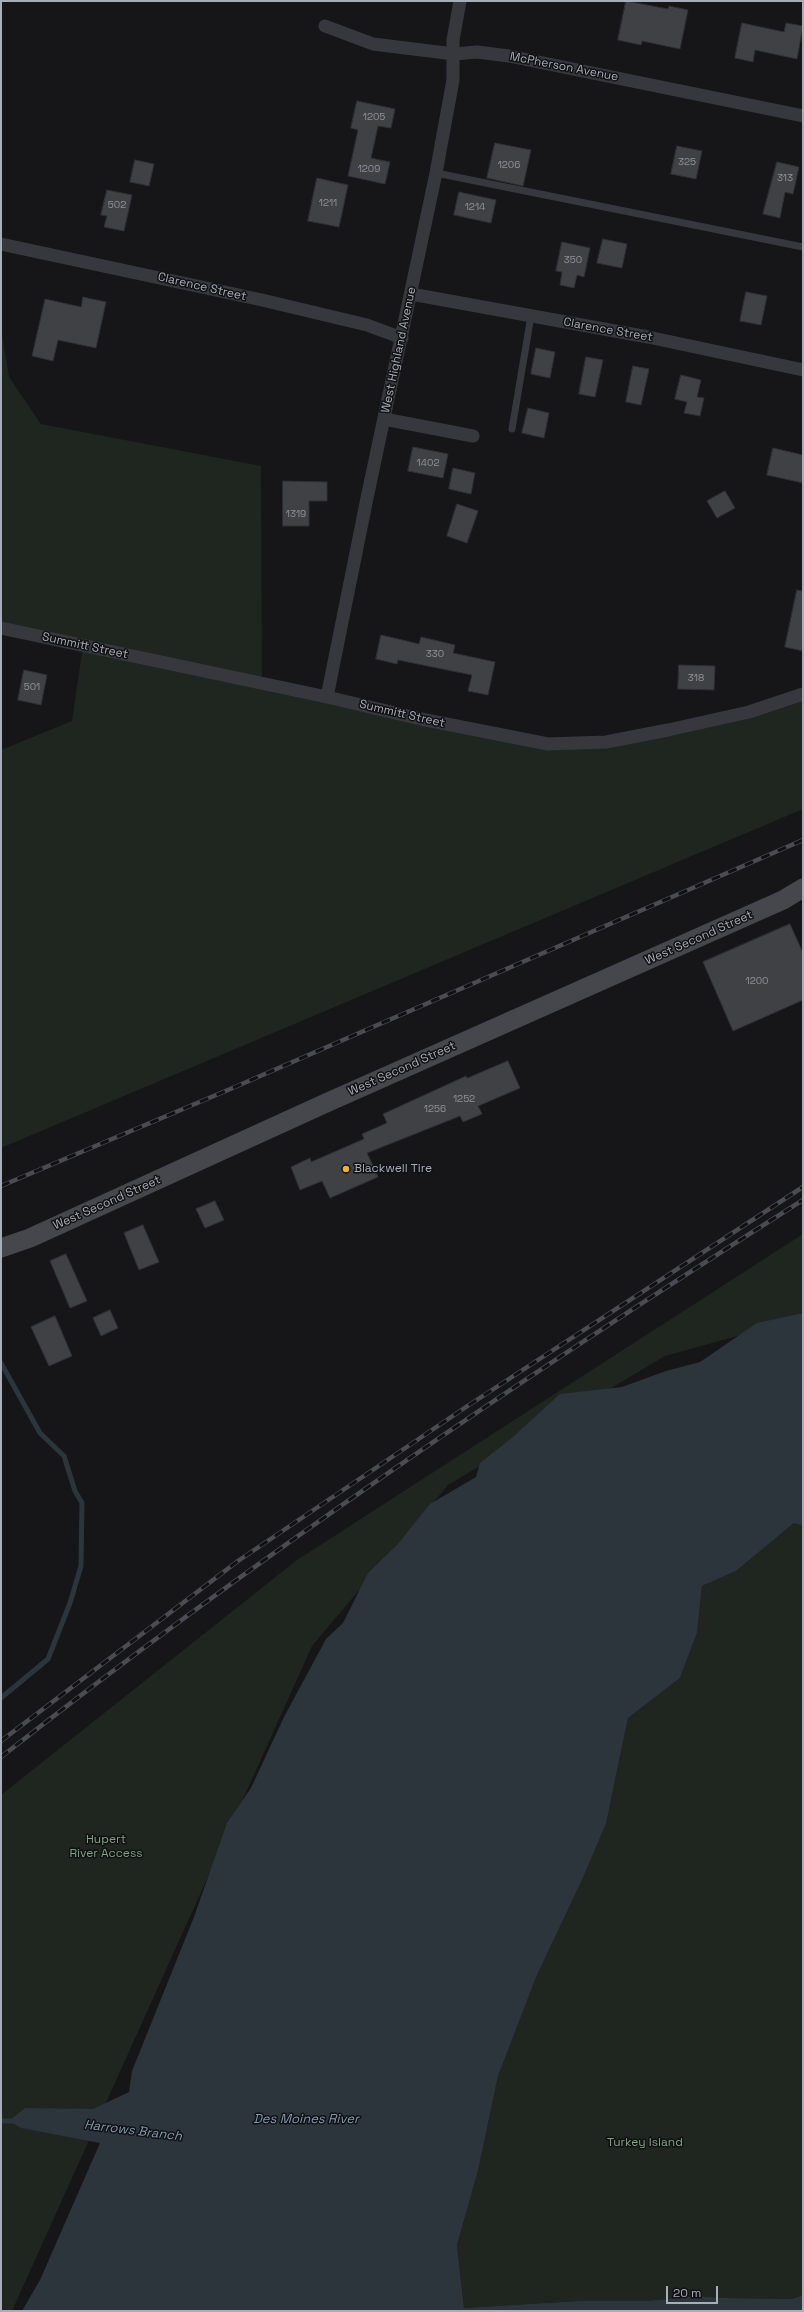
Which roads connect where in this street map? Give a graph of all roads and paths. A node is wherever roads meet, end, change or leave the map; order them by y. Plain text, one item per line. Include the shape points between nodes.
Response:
1 (460, 1) edge
2 (326, 26) dead end
3 (454, 54) junction
4 (803, 116) edge
5 (436, 172) junction
6 (1, 244) edge
7 (803, 247) edge
8 (411, 294) junction
9 (531, 316) junction
10 (402, 338) junction
11 (803, 370) edge
12 (384, 418) junction
13 (512, 429) dead end
14 (473, 436) dead end
15 (1, 628) edge
16 (803, 694) edge
17 (327, 697) junction
18 (803, 888) edge
19 (1, 1248) edge

1 - 3 street, West Highland Avenue via 453,40
2 - 3 street, McPherson Avenue via 373,44
3 - 4 street, McPherson Avenue via 477,52 509,56
3 - 5 street, West Highland Avenue via 453,80
5 - 7 lane
5 - 8 street, West Highland Avenue
6 - 10 street, Clarence Street via 367,325
8 - 9 street, Clarence Street
8 - 10 street, West Highland Avenue
9 - 11 street, Clarence Street via 648,337
9 - 13 lane
10 - 12 street, West Highland Avenue
12 - 14 street
12 - 17 street, West Highland Avenue
15 - 17 street, Summitt Street
16 - 17 street, Summitt Street via 750,712 668,730 606,742 548,744
18 - 19 main road, West Second Street via 783,900 30,1238

